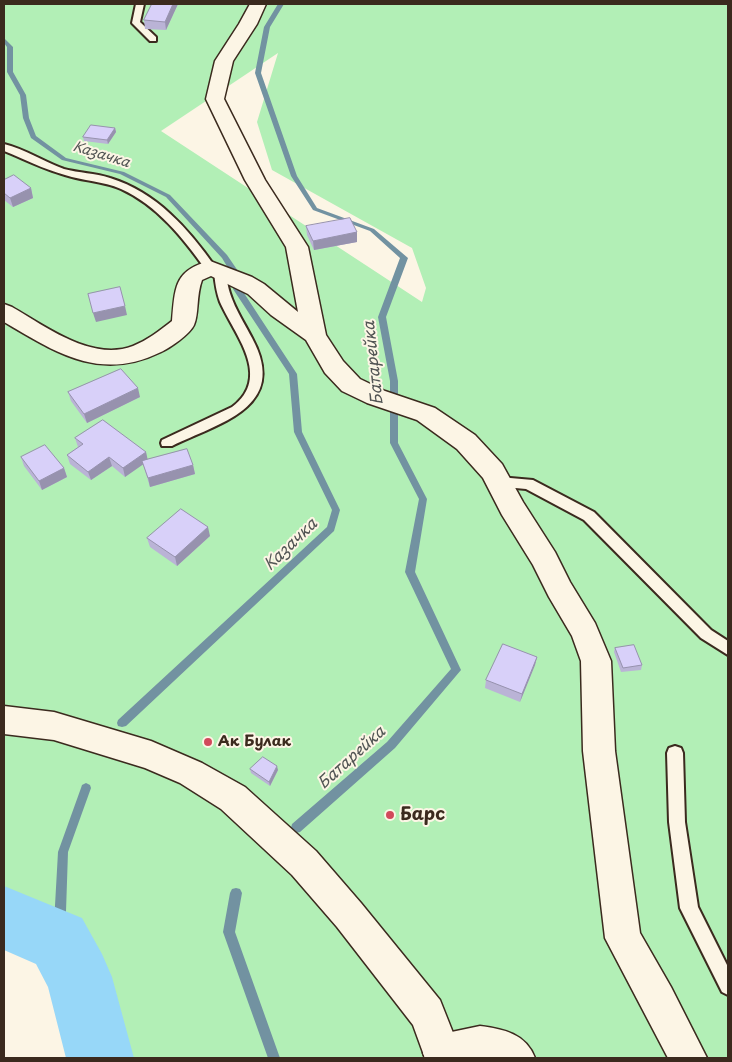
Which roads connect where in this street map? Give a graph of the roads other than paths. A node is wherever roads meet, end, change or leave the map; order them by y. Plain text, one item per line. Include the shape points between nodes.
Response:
1 (140, 4) edge
2 (258, 4) edge
3 (153, 39) dead end
4 (4, 147) edge
5 (215, 270) junction
6 (4, 312) edge
7 (314, 335) junction
8 (167, 442) dead end
9 (499, 482) junction
10 (728, 649) edge
11 (4, 720) edge
12 (674, 753) dead end
13 (728, 986) edge
14 (443, 1056) edge
15 (516, 1058) edge
16 (688, 1058) edge

1 - 3 lane via 136,23
2 - 7 street via 224,61 215,98 255,180 297,247
4 - 5 lane via 68,173 106,180 135,192 163,210
5 - 6 street via 193,276 186,292 183,324 159,345 132,356 108,358 81,354
5 - 7 street via 256,289
5 - 8 lane via 228,307 257,362 255,381 246,402 238,409
7 - 9 street via 334,367 351,385 426,414 466,442
9 - 10 lane via 528,484 589,516 706,634
9 - 16 street via 585,632 596,661 599,751 623,938
11 - 14 street via 54,726 151,755 191,773 233,798 304,863 349,915 427,1013
12 - 13 lane via 677,822 689,908
14 - 15 street via 480,1046 499,1047

